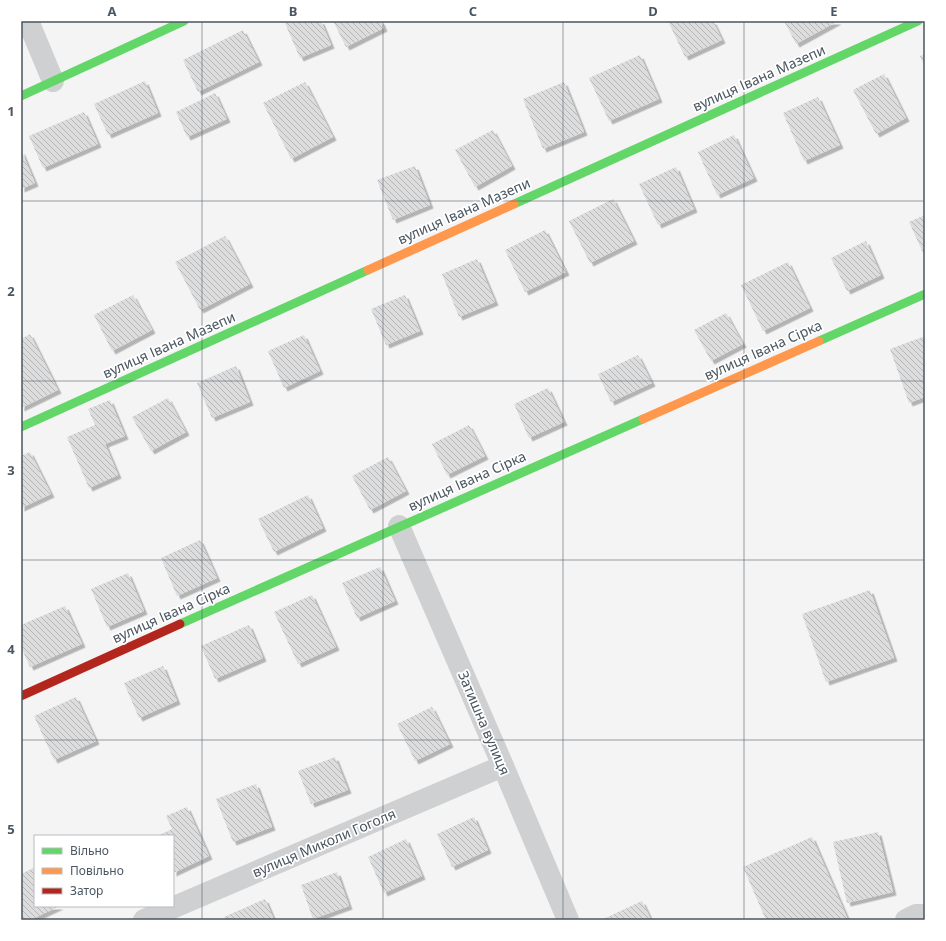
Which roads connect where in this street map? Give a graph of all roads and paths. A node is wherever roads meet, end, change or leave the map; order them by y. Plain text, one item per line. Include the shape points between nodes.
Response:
1 (28, 21) edge
2 (184, 21) edge
3 (918, 21) edge
4 (53, 81) junction
5 (21, 96) edge
6 (925, 294) edge
7 (21, 427) edge
8 (399, 526) junction
9 (21, 696) edge
10 (503, 766) junction
11 (925, 914) edge
12 (144, 920) edge
13 (568, 920) edge
14 (906, 920) edge

1 - 4 street
2 - 4 street
3 - 7 street, вулиця Івана Мазепи
4 - 5 street
6 - 8 street, вулиця Івана Сірка
8 - 9 street, вулиця Івана Сірка
8 - 10 street, Затишна вулиця
10 - 12 street, вулиця Миколи Гоголя
10 - 13 street, Затишна вулиця
11 - 14 street

